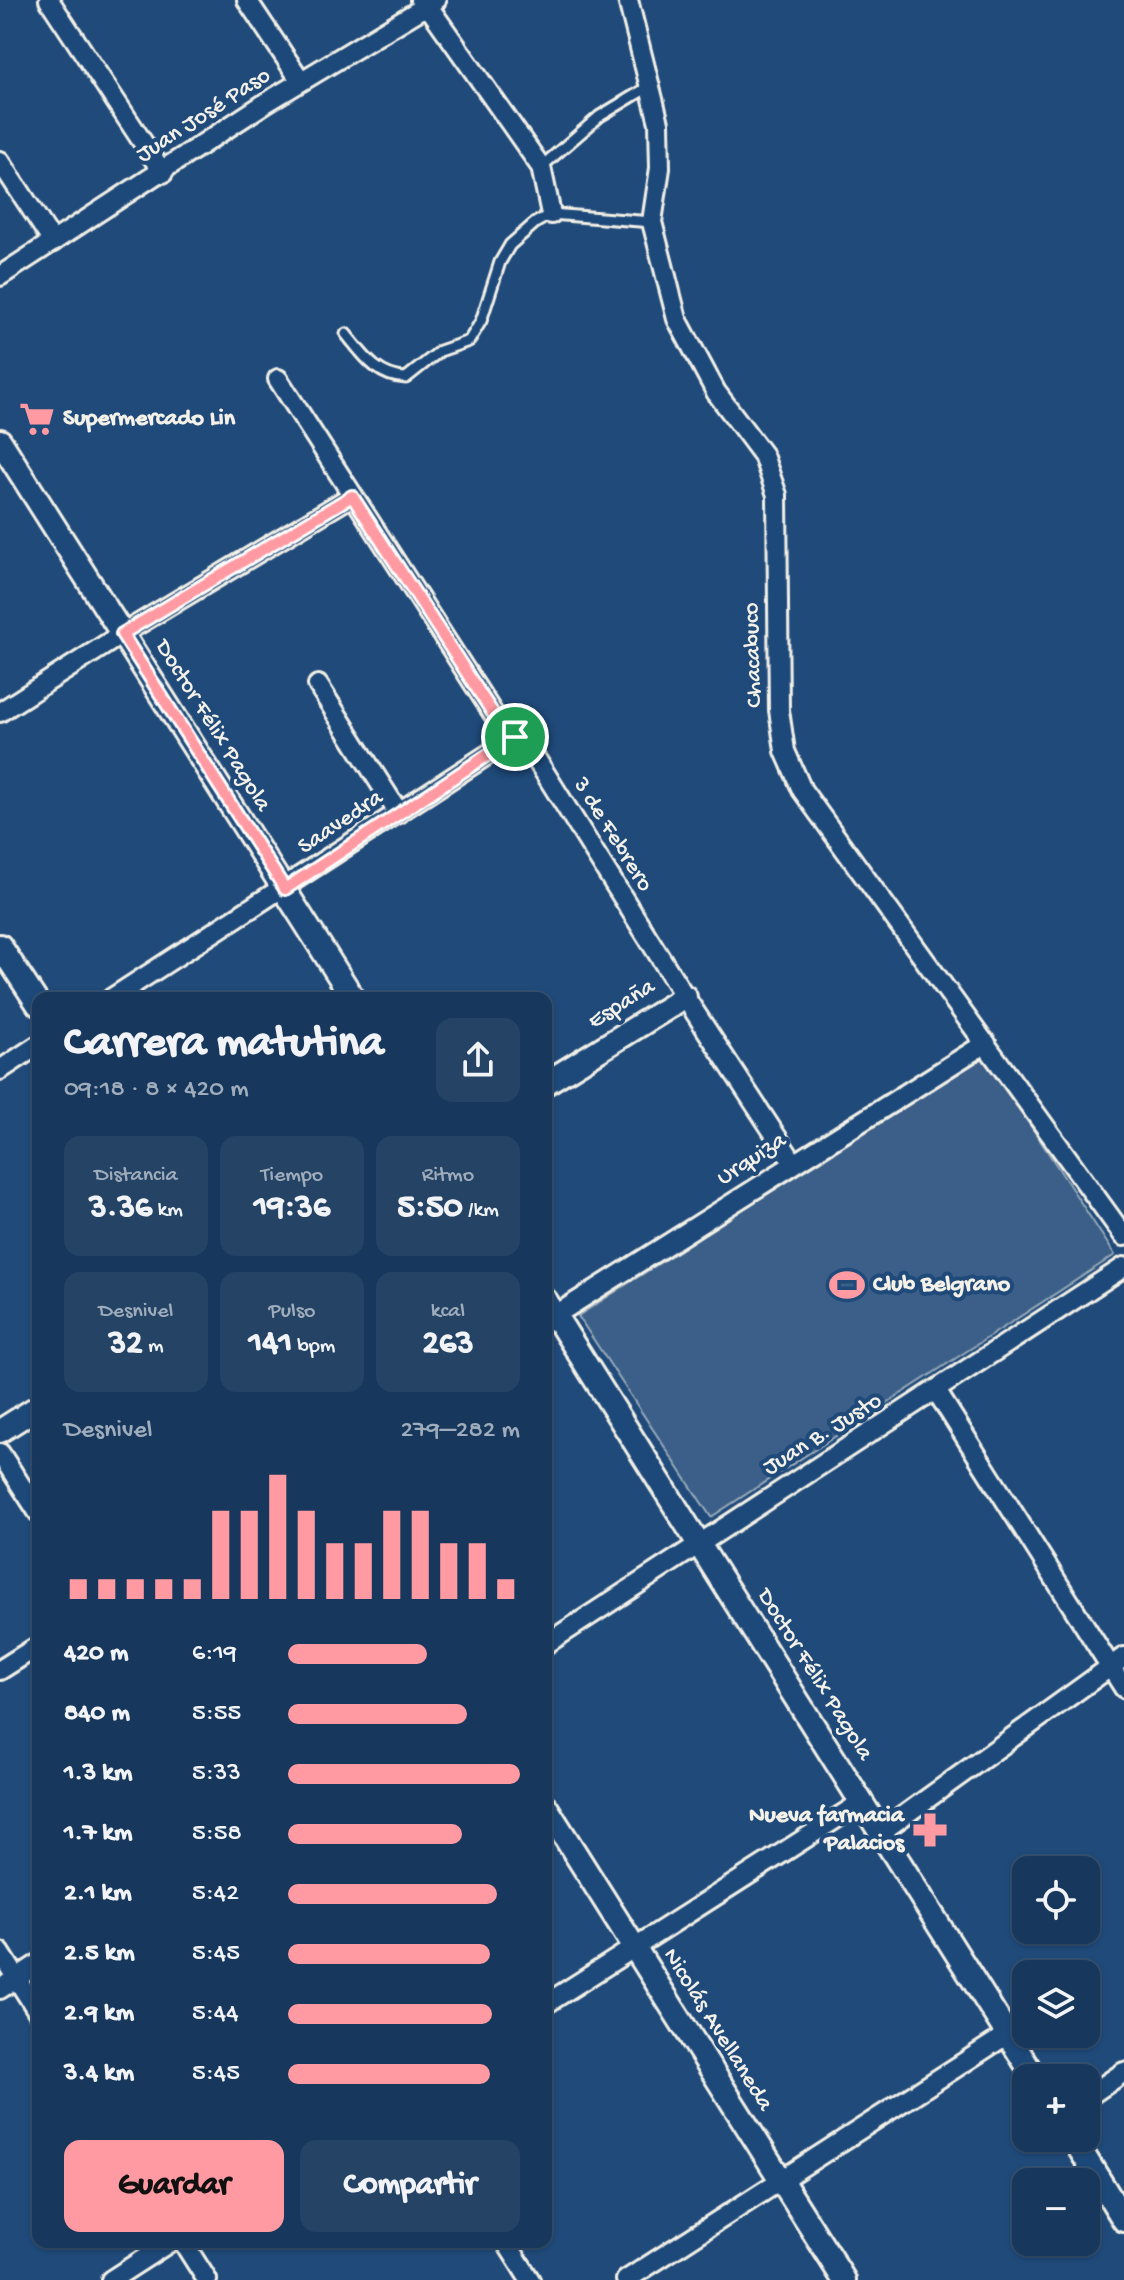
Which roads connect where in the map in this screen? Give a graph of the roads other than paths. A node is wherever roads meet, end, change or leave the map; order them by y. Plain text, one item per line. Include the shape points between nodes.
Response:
1 (49, 0) edge
2 (247, 0) edge
3 (628, 0) edge
4 (428, 2) edge
5 (301, 81) junction
6 (650, 86) junction
7 (0, 161) edge
8 (541, 167) junction
9 (163, 173) junction
10 (551, 214) junction
11 (652, 222) junction
12 (53, 242) junction
13 (0, 276) edge
14 (346, 334) dead end
15 (278, 379) dead end
16 (0, 441) edge
17 (352, 496) junction
18 (122, 634) junction
19 (318, 685) dead end
20 (0, 712) edge
21 (515, 737) junction
22 (399, 813) junction
23 (285, 889) junction
24 (0, 946) edge
25 (122, 992) edge
26 (349, 992) edge
27 (32, 995) edge
28 (685, 997) junction
29 (986, 1043) junction
30 (32, 1049) edge
31 (0, 1070) edge
32 (552, 1079) edge
33 (793, 1162) junction
34 (1124, 1236) edge
35 (1124, 1267) edge
36 (552, 1310) edge
37 (552, 1317) edge
38 (937, 1392) junction
39 (32, 1411) edge
40 (0, 1431) edge
41 (0, 1453) edge
42 (32, 1503) edge
43 (699, 1541) junction
44 (552, 1640) edge
45 (32, 1650) edge
46 (1117, 1662) edge
47 (0, 1670) edge
48 (1124, 1688) edge
49 (862, 1802) junction
50 (552, 1816) edge
51 (881, 1832) junction
52 (635, 1947) junction
53 (0, 1952) edge
54 (32, 1968) edge
55 (16, 1978) junction
56 (0, 1989) edge
57 (552, 2000) edge
58 (32, 2003) edge
59 (1008, 2034) junction
60 (1026, 2064) edge
61 (1124, 2072) edge
62 (1100, 2088) edge
63 (1082, 2152) edge
64 (781, 2183) junction
65 (1124, 2220) edge
66 (161, 2248) edge
67 (187, 2248) edge
68 (510, 2248) edge
69 (111, 2280) edge
70 (207, 2280) edge
71 (530, 2280) edge
72 (626, 2280) edge
73 (844, 2280) edge

1 - 9 street
2 - 5 street
3 - 6 street, Chacabuco
4 - 5 street, Juan José Paso
4 - 8 street
5 - 9 street, Juan José Paso
6 - 8 lane via 600,116
6 - 11 street, Chacabuco via 661,146
7 - 12 street
8 - 10 street
9 - 12 street, Juan José Paso
10 - 11 lane
10 - 14 lane via 510,245 469,341 440,351 418,371 406,378 382,372
11 - 29 street, Chacabuco via 677,319 693,354 773,475 779,710 791,767 802,790
12 - 13 street, Juan José Paso
15 - 17 street, 3 de Febrero
16 - 18 street, Doctor Félix Pagola
17 - 18 street
17 - 21 street, 3 de Febrero via 494,715
18 - 20 street
18 - 23 street, Doctor Félix Pagola
19 - 22 street
21 - 22 street, Saavedra
21 - 28 street, 3 de Febrero via 538,762
22 - 23 street, Saavedra
23 - 25 street, Saavedra
23 - 26 street, Doctor Félix Pagola
24 - 27 street
28 - 32 street, España
28 - 33 street, 3 de Febrero
29 - 33 street, Urquiza
29 - 34 street, Chacabuco
30 - 31 street
33 - 36 street, Urquiza
35 - 38 street, Juan B. Justo
37 - 43 street, Doctor Félix Pagola
38 - 43 street, Juan B. Justo
38 - 46 street
39 - 40 street
41 - 42 street
43 - 44 street, Juan B. Justo
43 - 49 street, Doctor Félix Pagola
45 - 47 street
46 - 48 street
46 - 51 street
49 - 51 street, Doctor Félix Pagola
49 - 52 street
50 - 52 street, Nicolás Avellaneda
51 - 59 street, Doctor Félix Pagola
52 - 57 street
52 - 64 street, Nicolás Avellaneda
53 - 55 street
54 - 55 street
55 - 56 street
55 - 58 street
59 - 60 street, Doctor Félix Pagola
59 - 64 street
61 - 62 street
63 - 65 street
64 - 72 street
64 - 73 street, Nicolás Avellaneda
66 - 69 street
67 - 70 street
68 - 71 street

